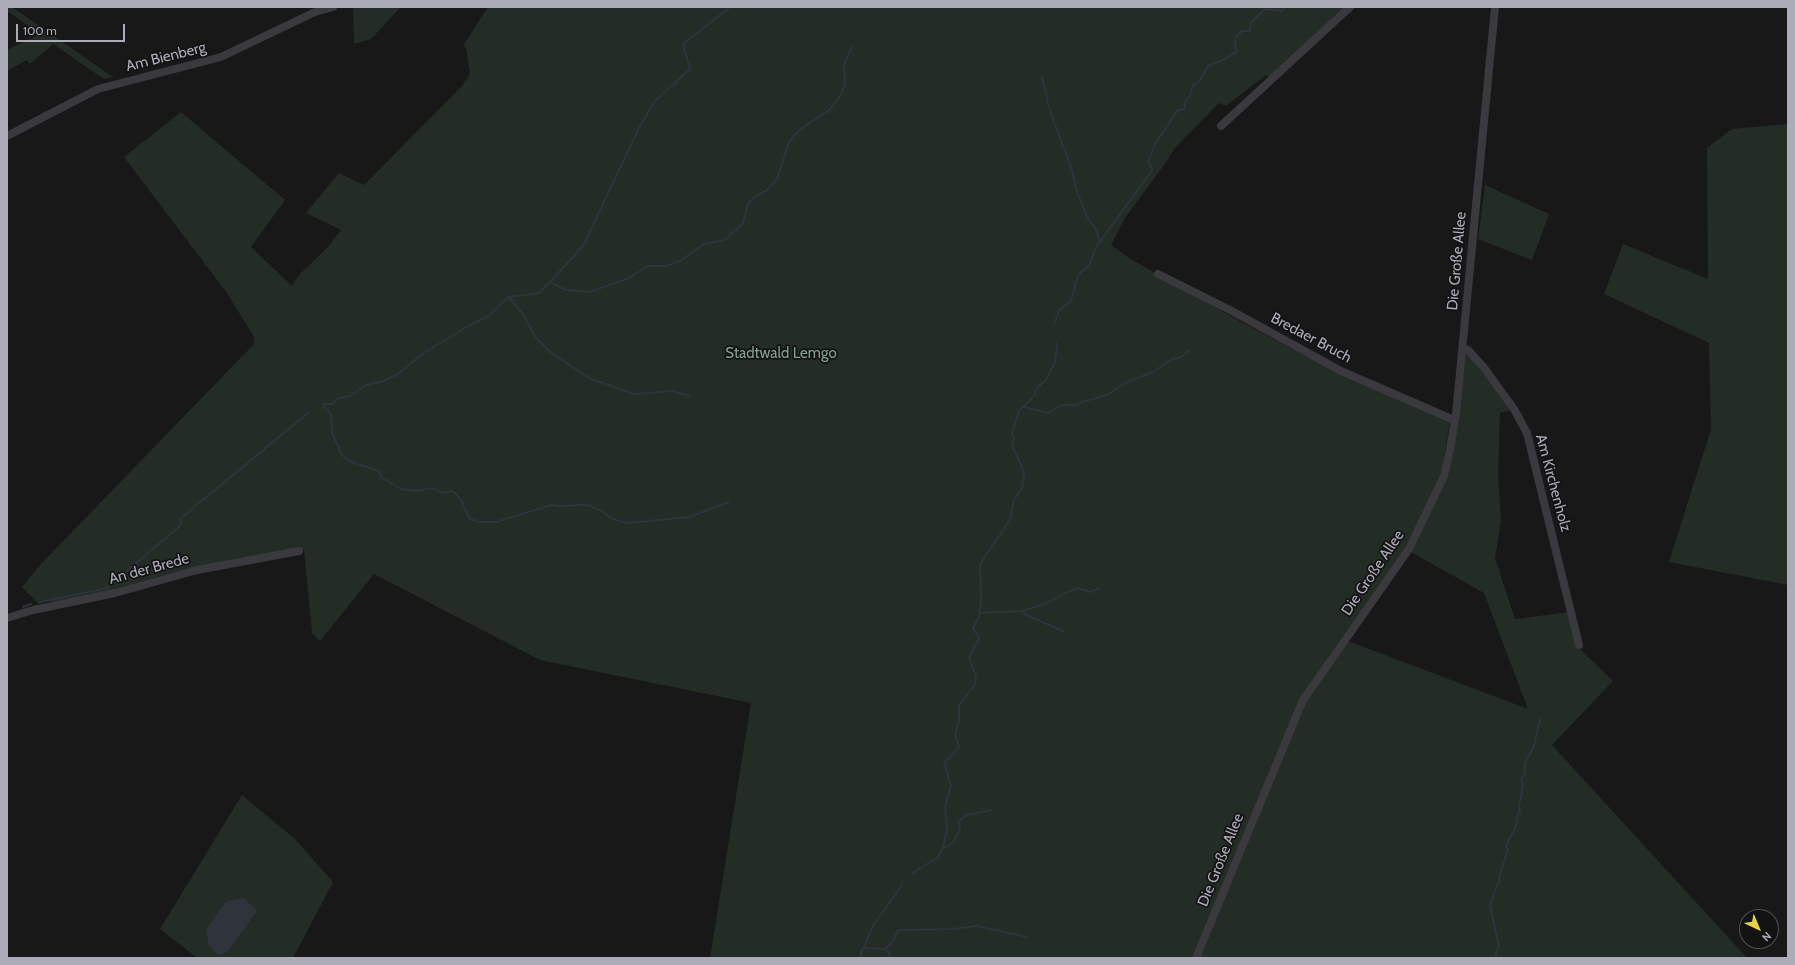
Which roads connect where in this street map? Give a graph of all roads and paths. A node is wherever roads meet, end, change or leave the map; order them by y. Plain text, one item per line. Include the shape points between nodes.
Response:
1 (333, 7) edge
2 (1350, 7) edge
3 (1495, 7) edge
4 (1221, 126) dead end
5 (7, 136) edge
6 (1158, 274) dead end
7 (1462, 349) junction
8 (1454, 420) junction
9 (299, 551) dead end
10 (7, 618) edge
11 (1579, 645) dead end
12 (1196, 958) edge

1 - 5 street, Am Bienberg via 316,12 221,57 98,89
2 - 4 street
3 - 7 street, Die Große Allee
6 - 8 street, Bredaer Bruch via 1341,371
7 - 8 street, Die Große Allee
7 - 11 street, Am Kirchenholz via 1468,350 1485,369 1514,409 1526,433
8 - 12 street, Die Große Allee via 1444,476 1409,549 1303,700
9 - 10 street, An der Brede via 197,570

